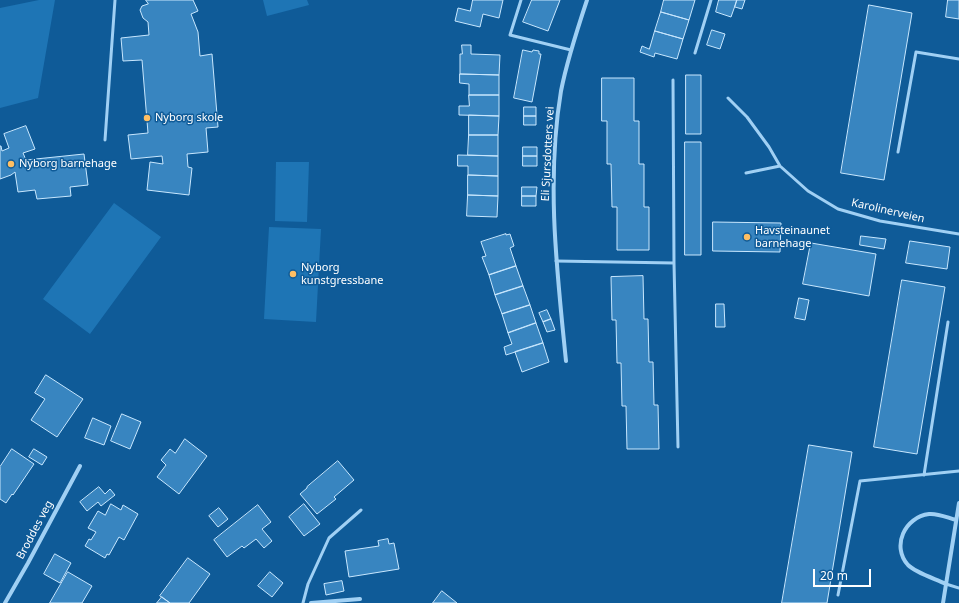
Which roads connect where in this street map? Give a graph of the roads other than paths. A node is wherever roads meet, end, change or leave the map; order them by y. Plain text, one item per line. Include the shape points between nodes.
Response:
1 (115, 0) edge
2 (521, 0) edge
3 (587, 0) edge
4 (711, 0) edge
5 (571, 50) junction
6 (695, 53) dead end
7 (959, 59) edge
8 (673, 80) dead end
9 (728, 98) dead end
10 (105, 140) dead end
11 (898, 152) dead end
12 (780, 166) junction
13 (746, 173) dead end
14 (959, 234) edge
15 (556, 261) junction
16 (674, 263) junction
17 (948, 322) dead end
18 (566, 361) dead end
19 (678, 447) dead end
20 (80, 466) dead end
21 (959, 471) edge
22 (924, 475) junction
23 (959, 503) edge
24 (361, 510) dead end
25 (956, 520) junction
26 (946, 584) junction
27 (959, 588) edge
28 (838, 595) dead end
29 (360, 599) dead end
30 (5, 603) edge
31 (303, 603) edge
32 (311, 603) edge
33 (943, 603) edge

1 - 10 lane
2 - 5 lane via 510,35
3 - 5 street, Eli Sjursdotters vei
4 - 6 lane
5 - 15 street, Eli Sjursdotters vei via 556,131 553,186
7 - 11 lane via 916,52
8 - 16 lane
9 - 12 lane, Karolinerveien via 747,117
12 - 13 lane
12 - 14 lane, Karolinerveien via 808,191 838,209 880,220
15 - 16 lane
15 - 18 street, Eli Sjursdotters vei
16 - 19 lane
17 - 22 lane
20 - 30 street, Broddes veg
21 - 22 lane
22 - 28 lane via 860,481
23 - 25 street
24 - 31 lane via 329,538 308,584
25 - 26 street
25 - 26 street via 937,514 920,516 904,530 902,538 901,549 909,565 917,572
26 - 27 lane
26 - 33 street
29 - 32 street

